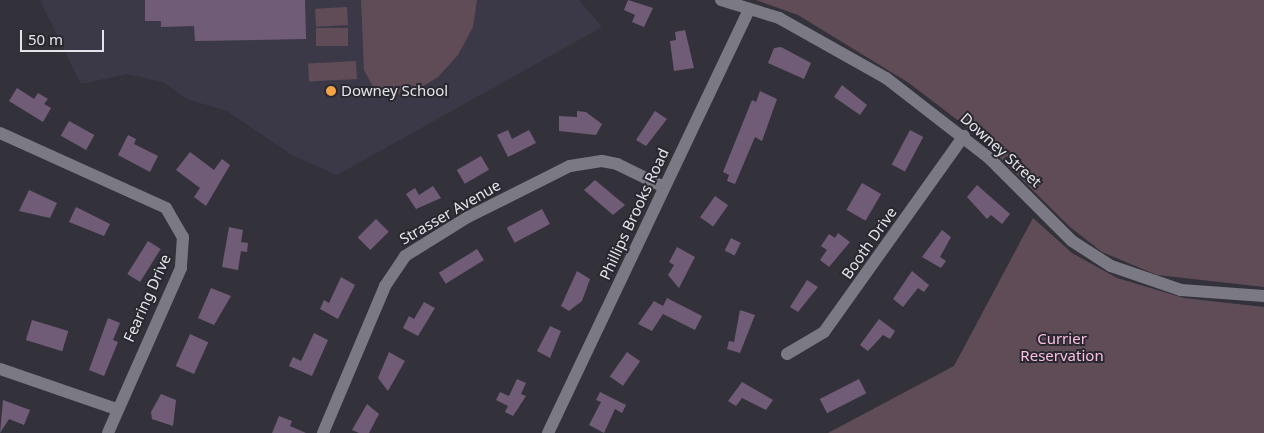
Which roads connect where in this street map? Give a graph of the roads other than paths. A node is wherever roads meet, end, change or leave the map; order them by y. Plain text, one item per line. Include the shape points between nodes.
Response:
1 (720, 0) edge
2 (749, 9) junction
3 (0, 133) edge
4 (964, 136) junction
5 (664, 187) junction
6 (1264, 296) edge
7 (787, 354) dead end
8 (0, 369) edge
9 (116, 409) junction
10 (108, 433) edge
11 (323, 433) edge
12 (548, 433) edge

1 - 2 street, Downey Street
2 - 4 street, Downey Street via 779,18 838,49
2 - 5 street, Phillips Brooks Road
3 - 9 street, Fearing Drive via 166,208 183,236 181,268
4 - 6 street, Downey Street via 1072,241 1111,266 1181,290
4 - 7 street, Booth Drive via 824,332
5 - 11 street, Strasser Avenue via 617,164 602,161 570,166 468,217 405,256 384,286
5 - 12 street, Phillips Brooks Road
8 - 9 street
9 - 10 street, Fearing Drive

